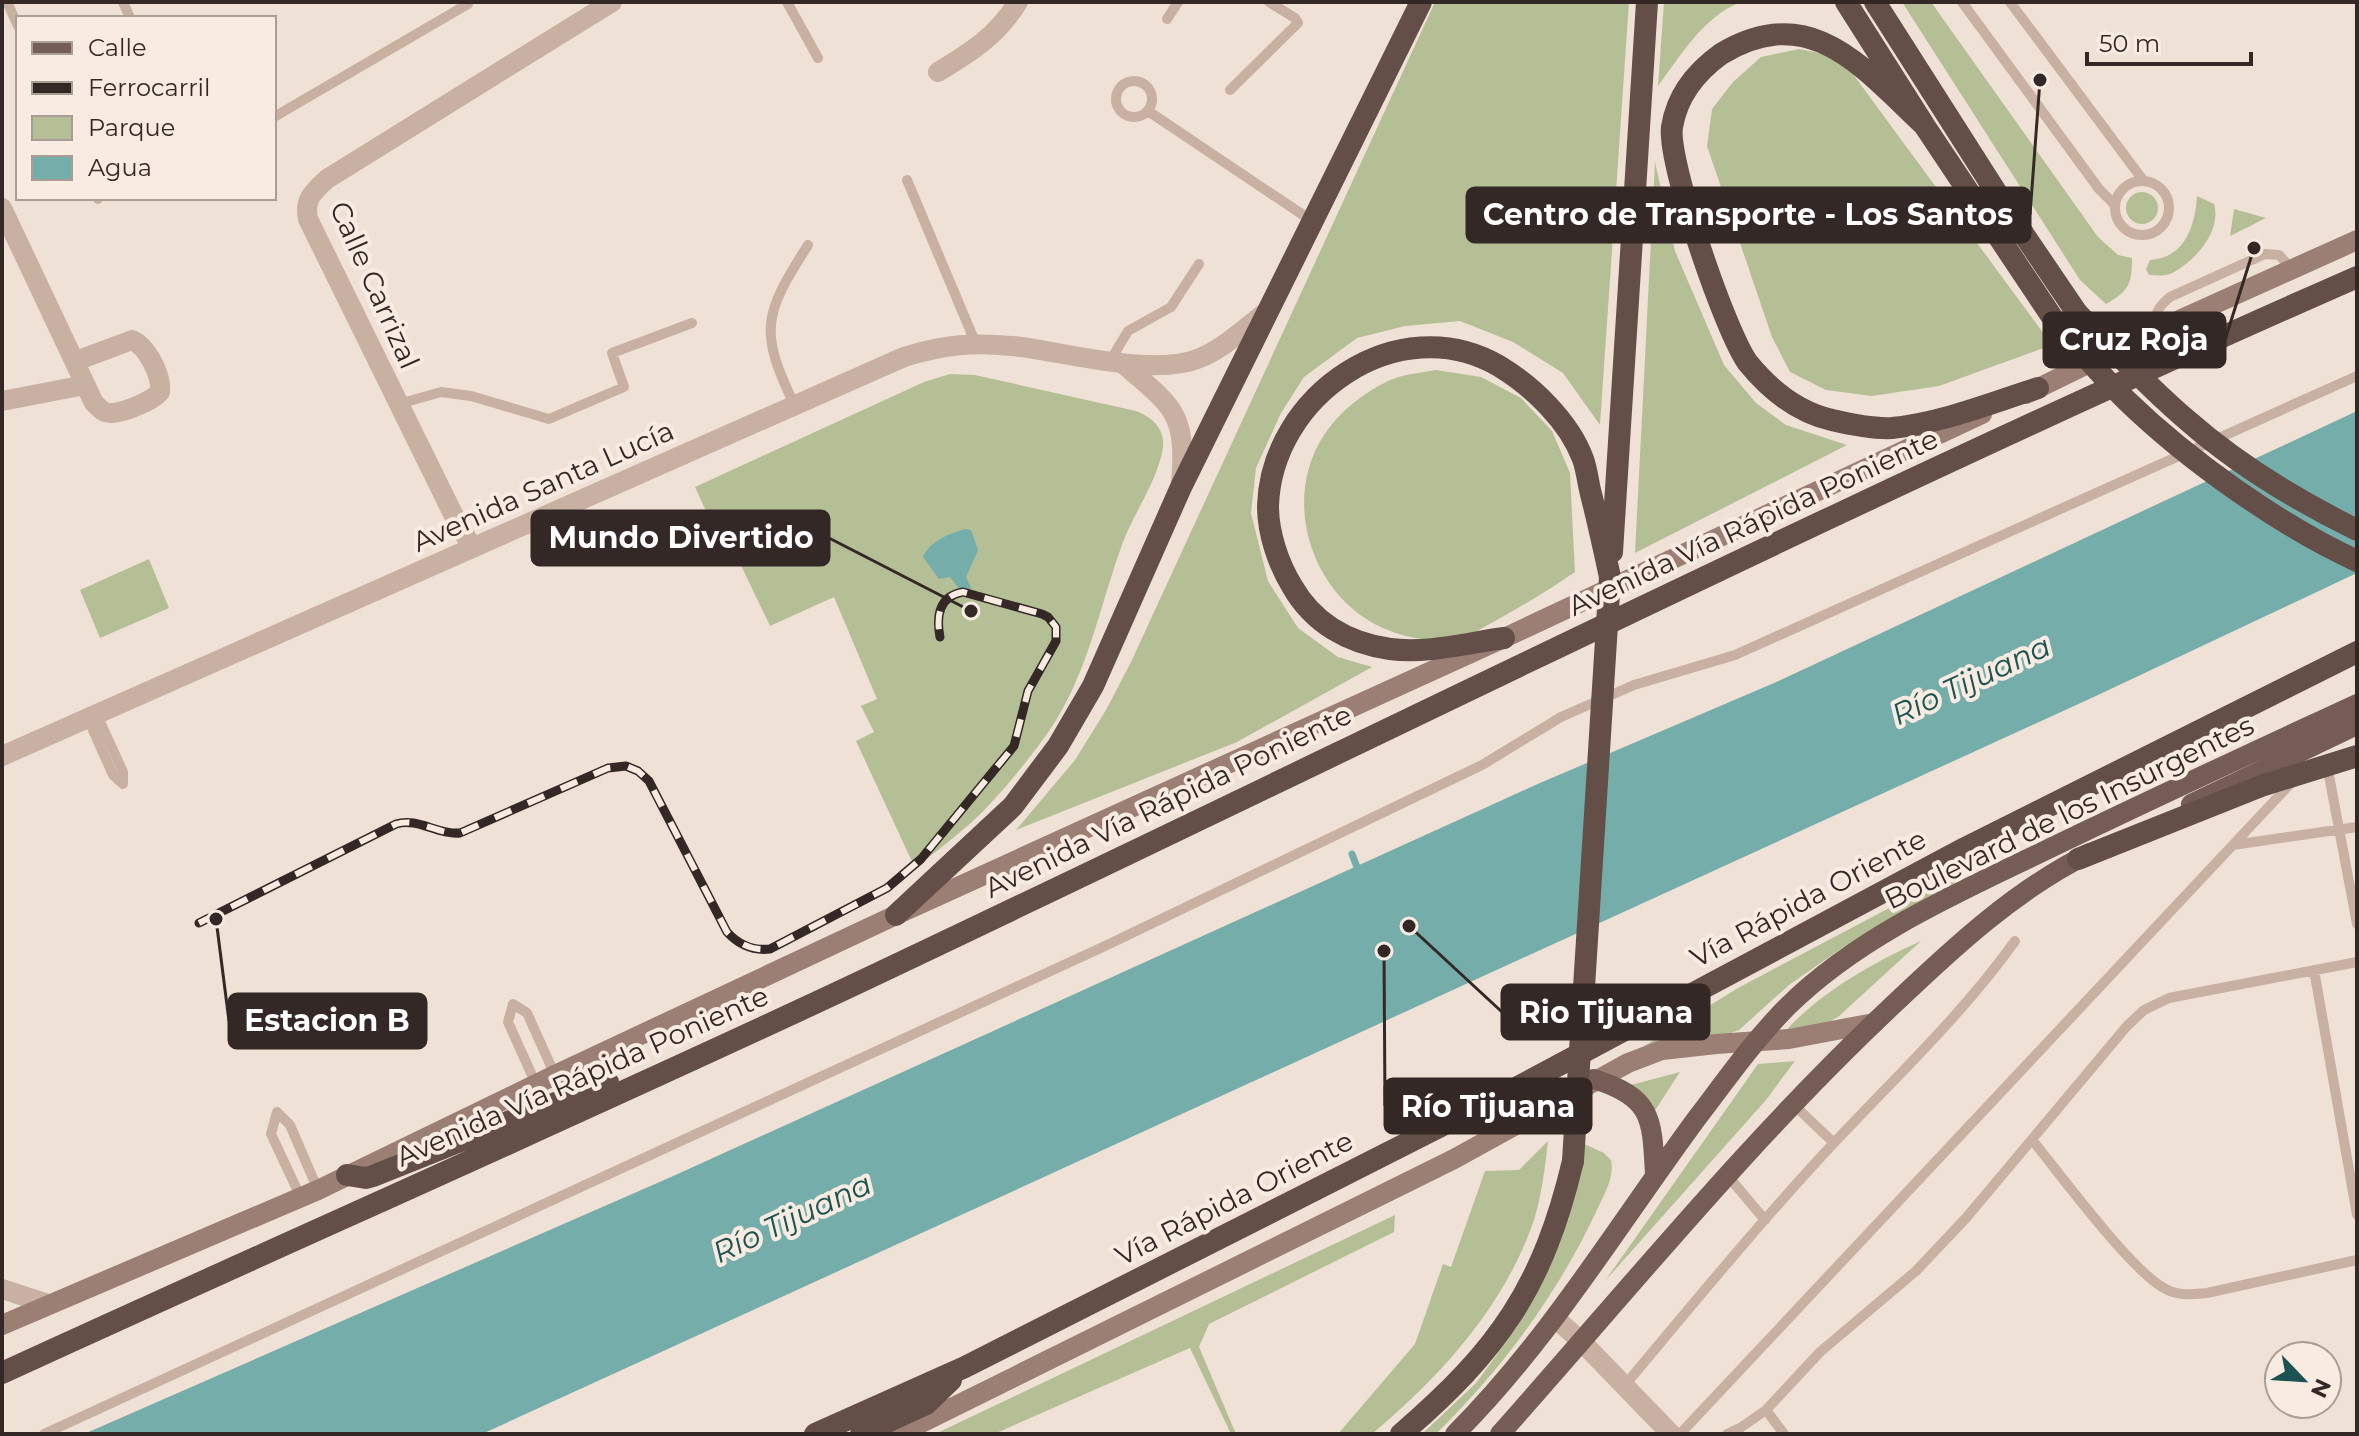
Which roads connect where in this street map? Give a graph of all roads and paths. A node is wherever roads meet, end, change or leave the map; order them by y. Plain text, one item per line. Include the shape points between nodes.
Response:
1 (7, 2) edge
2 (612, 2) edge
3 (787, 2) edge
4 (1018, 2) edge
5 (1178, 2) edge
6 (1269, 2) edge
7 (1421, 2) edge
8 (1647, 2) edge
9 (1846, 2) edge
10 (1875, 2) edge
11 (1962, 2) edge
12 (2010, 2) edge
13 (468, 4) dead end
14 (1167, 19) dead end
15 (16, 22) edge
16 (818, 58) dead end
17 (938, 72) dead end
18 (1230, 90) dead end
19 (1148, 111) dead end
20 (276, 116) edge
21 (1924, 125) junction
22 (907, 180) dead end
23 (2143, 180) junction
24 (2114, 204) junction
25 (2, 208) edge
26 (1313, 221) junction
27 (2357, 240) edge
28 (808, 245) dead end
29 (1199, 264) dead end
30 (2357, 277) edge
31 (1271, 308) junction
32 (692, 323) dead end
33 (976, 344) junction
34 (76, 361) junction
35 (1116, 362) junction
36 (2357, 376) edge
37 (85, 385) junction
38 (2038, 388) junction
39 (2, 401) edge
40 (399, 404) junction
41 (795, 406) junction
42 (1181, 487) junction
43 (2357, 530) edge
44 (472, 547) junction
45 (2357, 561) edge
46 (1610, 577) junction
47 (1504, 638) junction
48 (2357, 652) edge
49 (2357, 704) edge
50 (93, 717) junction
51 (2357, 725) edge
52 (2, 756) edge
53 (2357, 756) edge
54 (2327, 765) junction
55 (2299, 774) junction
56 (2357, 827) edge
57 (2339, 829) junction
58 (2233, 845) junction
59 (2078, 859) junction
60 (896, 915) junction
61 (2357, 924) edge
62 (2015, 941) dead end
63 (2357, 962) edge
64 (2314, 970) junction
65 (1874, 1023) junction
66 (1754, 1042) junction
67 (555, 1075) junction
68 (1594, 1079) junction
69 (644, 1081) junction
70 (536, 1084) junction
71 (1793, 1104) junction
72 (2032, 1140) junction
73 (1834, 1143) junction
74 (347, 1175) junction
75 (1655, 1175) junction
76 (1728, 1176) junction
77 (309, 1194) junction
78 (2357, 1215) edge
79 (1765, 1220) junction
80 (2357, 1260) edge
81 (2, 1289) edge
82 (48, 1304) junction
83 (1555, 1318) junction
84 (2, 1325) edge
85 (1582, 1342) junction
86 (965, 1367) junction
87 (2, 1373) edge
88 (1625, 1385) junction
89 (1766, 1410) junction
90 (44, 1434) edge
91 (815, 1434) edge
92 (861, 1434) edge
93 (899, 1434) edge
94 (1401, 1434) edge
95 (1455, 1434) edge
96 (1500, 1434) edge
97 (1671, 1434) edge
98 (1680, 1434) edge
99 (1727, 1434) edge
100 (1784, 1434) edge

1 - 15 lane
2 - 40 street, Calle Carrizal via 327,179 306,206
3 - 16 lane
4 - 17 street via 988,40
5 - 14 lane
6 - 18 lane via 1298,23
7 - 26 highway
8 - 46 highway
9 - 21 highway
10 - 43 highway, bridge via 2077,313 2187,420 2247,468
11 - 24 lane
12 - 23 lane
13 - 20 lane
19 - 26 lane
21 - 38 highway via 1836,44 1805,31 1748,36 1699,71 1682,96 1672,129 1680,178 1718,300 1745,359 1768,386 1797,407 1830,419 1889,428
21 - 45 highway, bridge via 2056,323 2127,400 2256,501
22 - 33 lane
23 - 24 lane via 2124,187
23 - 24 lane via 2165,193 2169,210 2163,226 2148,235 2130,233 2118,221
25 - 34 street
26 - 31 highway
27 - 38 main road, Avenida Vía Rápida Poniente
28 - 41 lane via 780,288 769,329
29 - 35 lane via 1171,307 1128,331
30 - 69 highway, Avenida Vía Rápida Poniente via 1701,578
31 - 35 street, Avenida Santa Lucía via 1200,358 1176,364
31 - 42 highway
32 - 40 lane via 612,353 624,387 549,419 441,392
33 - 35 street, Avenida Santa Lucía
33 - 41 street, Avenida Santa Lucía via 943,345 904,357
34 - 37 street
34 - 37 street via 132,340 140,343 161,383 160,392 149,401 113,413 99,407
35 - 42 street via 1169,407 1180,425
36 - 90 lane via 1735,655 1634,685 1561,717 1482,765 1105,946
37 - 39 street
38 - 47 main road, Avenida Vía Rápida Poniente
40 - 44 street, Calle Carrizal
41 - 44 street, Avenida Santa Lucía
42 - 60 highway via 1093,686 1058,746 1013,806
44 - 50 street, Avenida Santa Lucía
46 - 47 highway via 1583,458 1542,400 1516,376 1488,360 1438,347 1412,348 1364,362 1313,399 1292,427 1275,465 1268,506 1283,571 1318,620 1367,644 1414,651
46 - 94 highway, bridge via 1573,1161 1561,1213 1520,1305 1490,1347
47 - 60 main road, Avenida Vía Rápida Poniente
48 - 86 highway, Vía Rápida Oriente via 1965,848 1518,1087
49 - 66 main road, Boulevard de los Insurgentes via 1924,911 1829,972
50 - 50 lane via 109,768 123,784 123,772
50 - 52 street, Avenida Santa Lucía
51 - 59 main road, Boulevard de los Insurgentes
53 - 54 highway
54 - 55 highway
54 - 57 lane
55 - 58 lane
55 - 59 highway
56 - 57 lane
57 - 58 lane
57 - 61 lane
58 - 98 lane
59 - 65 main road, Boulevard de los Insurgentes via 1952,949
60 - 67 main road, Avenida Vía Rápida Poniente
62 - 73 lane via 1953,1018
63 - 64 lane
64 - 72 lane via 2169,998 2144,1010
64 - 78 lane
65 - 66 main road
65 - 71 main road, Boulevard de los Insurgentes
66 - 68 main road via 1662,1050
66 - 75 main road, Boulevard de los Insurgentes
67 - 70 main road, Avenida Vía Rápida Poniente
67 - 70 lane via 527,1013 513,1004 508,1022
68 - 75 main road via 1621,1088 1645,1110
68 - 93 main road via 1454,1159
69 - 74 highway via 621,1077 373,1176
69 - 87 highway, Avenida Vía Rápida Poniente
70 - 74 main road, Avenida Vía Rápida Poniente
71 - 73 lane
71 - 76 main road, Boulevard de los Insurgentes
72 - 80 lane via 2133,1261 2169,1291 2207,1293
72 - 89 lane via 1916,1271 1820,1352
73 - 79 lane
74 - 77 main road, Avenida Vía Rápida Poniente
75 - 83 main road, Boulevard de los Insurgentes
76 - 79 lane
76 - 85 main road, Boulevard de los Insurgentes
77 - 77 lane via 290,1125 277,1112 271,1134
77 - 82 main road, Avenida Vía Rápida Poniente
79 - 88 lane
81 - 82 street
82 - 84 main road, Avenida Vía Rápida Poniente
83 - 85 street
83 - 95 main road, Boulevard de los Insurgentes
85 - 88 street
85 - 96 main road, Boulevard de los Insurgentes
86 - 91 highway, Vía Rápida Oriente
86 - 92 highway via 926,1404
88 - 97 street
89 - 99 lane
89 - 100 lane

